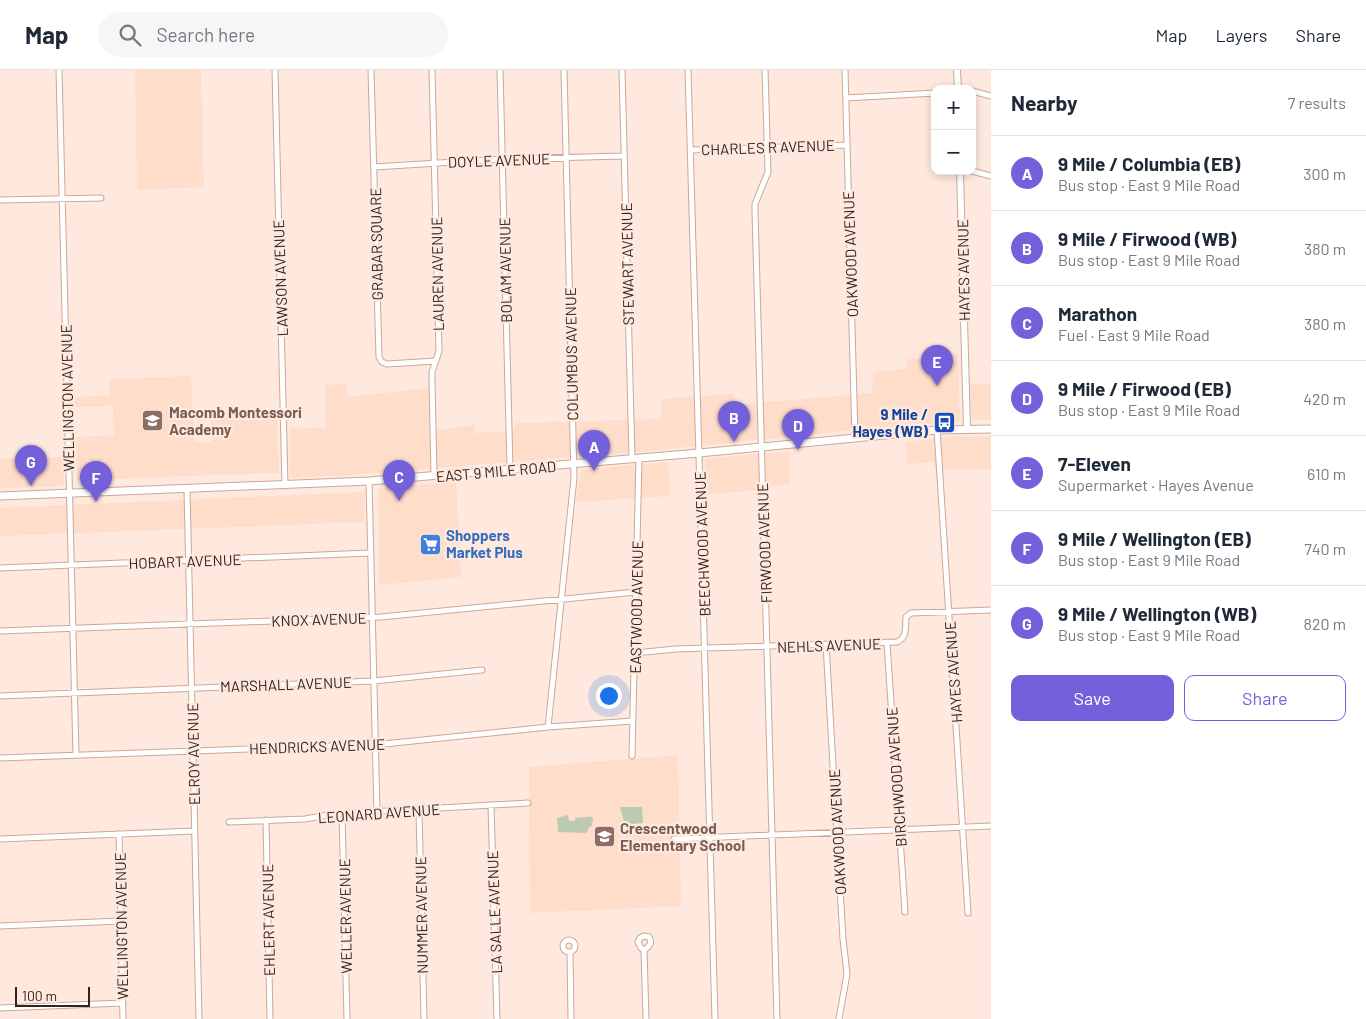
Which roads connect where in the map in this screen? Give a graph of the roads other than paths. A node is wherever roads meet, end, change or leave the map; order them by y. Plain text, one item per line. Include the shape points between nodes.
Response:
1 (59, 70) edge
2 (275, 70) edge
3 (371, 70) edge
4 (432, 70) edge
5 (500, 70) edge
6 (564, 70) edge
7 (622, 70) edge
8 (688, 70) edge
9 (765, 70) edge
10 (845, 70) edge
11 (957, 70) edge
12 (958, 85) edge
13 (976, 92) edge
14 (931, 93) edge
15 (991, 96) edge
16 (846, 98) junction
17 (847, 144) junction
18 (767, 147) junction
19 (690, 150) junction
20 (624, 156) junction
21 (566, 157) junction
22 (502, 159) junction
23 (434, 162) junction
24 (374, 167) junction
25 (976, 172) edge
26 (960, 175) edge
27 (991, 176) edge
28 (100, 198) dead end
29 (63, 199) junction
30 (0, 200) edge
31 (436, 361) junction
32 (967, 429) junction
33 (991, 429) edge
34 (937, 430) junction
35 (855, 437) junction
36 (761, 447) junction
37 (699, 453) junction
38 (635, 458) junction
39 (574, 464) junction
40 (510, 469) junction
41 (434, 476) junction
42 (369, 481) junction
43 (285, 486) junction
44 (187, 490) junction
45 (69, 494) junction
46 (0, 496) edge
47 (370, 553) junction
48 (188, 560) junction
49 (72, 565) junction
50 (0, 568) edge
51 (636, 592) junction
52 (561, 598) junction
53 (991, 610) edge
54 (949, 611) junction
55 (372, 617) junction
56 (190, 623) junction
57 (72, 628) junction
58 (0, 631) edge
59 (887, 643) junction
60 (826, 644) junction
61 (767, 646) junction
62 (705, 648) junction
63 (635, 653) junction
64 (482, 670) dead end
65 (374, 681) junction
66 (191, 688) junction
67 (74, 694) junction
68 (0, 696) edge
69 (633, 721) junction
70 (548, 727) junction
71 (376, 744) junction
72 (193, 751) junction
73 (76, 755) junction
74 (632, 756) dead end
75 (0, 758) edge
76 (528, 803) dead end
77 (491, 805) junction
78 (419, 811) junction
79 (377, 812) junction
80 (342, 814) junction
81 (266, 820) junction
82 (229, 822) dead end
83 (991, 826) edge
84 (963, 827) junction
85 (194, 830) junction
86 (900, 830) junction
87 (837, 832) junction
88 (119, 834) junction
89 (772, 835) junction
90 (711, 837) junction
91 (0, 839) edge
92 (674, 839) dead end
93 (905, 912) dead end
94 (968, 913) dead end
95 (121, 921) junction
96 (0, 926) edge
97 (644, 950) dead end
98 (570, 953) dead end
99 (123, 1003) junction
100 (0, 1008) edge
101 (123, 1019) edge
102 (199, 1019) edge
103 (270, 1019) edge
104 (347, 1019) edge
105 (424, 1019) edge
106 (497, 1019) edge
107 (571, 1019) edge
108 (646, 1019) edge
109 (715, 1019) edge
110 (777, 1019) edge
111 (839, 1019) edge

1 - 29 street, WELLINGTON AVENUE
2 - 43 street, LAWSON AVENUE
3 - 24 street, GRABAR SQUARE
4 - 23 street, LAUREN AVENUE
5 - 22 street, BOLAM AVENUE
6 - 21 street, COLUMBUS AVENUE
7 - 20 street, STEWART AVENUE
8 - 19 street, BEECHWOOD AVENUE
9 - 18 street, FIRWOOD AVENUE
10 - 16 street, OAKWOOD AVENUE
11 - 12 street
13 - 15 street
14 - 16 street
16 - 17 street, OAKWOOD AVENUE
17 - 18 street, CHARLES R AVENUE
17 - 35 street, OAKWOOD AVENUE
18 - 19 street, CHARLES R AVENUE
18 - 36 street, FIRWOOD AVENUE via 767,176 755,204
19 - 37 street, BEECHWOOD AVENUE
20 - 21 street, DOYLE AVENUE
20 - 38 street, STEWART AVENUE
21 - 22 street, DOYLE AVENUE
21 - 39 street, COLUMBUS AVENUE
22 - 23 street, DOYLE AVENUE
22 - 40 street, BOLAM AVENUE
23 - 24 street, DOYLE AVENUE
23 - 31 street, LAUREN AVENUE via 439,351
24 - 31 street, GRABAR SQUARE via 380,360 390,364
25 - 27 street
26 - 32 street, HAYES AVENUE
28 - 29 street
29 - 30 street
29 - 45 street, WELLINGTON AVENUE
31 - 41 street, LAUREN AVENUE via 432,372
32 - 33 main road, EAST 9 MILE ROAD
32 - 34 main road, EAST 9 MILE ROAD
34 - 35 main road, EAST 9 MILE ROAD
34 - 54 street, HAYES AVENUE
35 - 36 main road, EAST 9 MILE ROAD
36 - 37 main road, EAST 9 MILE ROAD
36 - 61 street, FIRWOOD AVENUE
37 - 38 main road, EAST 9 MILE ROAD
37 - 62 street, BEECHWOOD AVENUE
38 - 39 main road, EAST 9 MILE ROAD
38 - 51 street, EASTWOOD AVENUE
39 - 40 main road, EAST 9 MILE ROAD
39 - 52 street, COLUMBUS AVENUE
40 - 41 main road, EAST 9 MILE ROAD
41 - 42 main road, EAST 9 MILE ROAD
42 - 43 main road, EAST 9 MILE ROAD
42 - 47 street
43 - 44 main road, EAST 9 MILE ROAD
44 - 45 main road, EAST 9 MILE ROAD
44 - 48 street, ELROY AVENUE
45 - 46 main road, EAST 9 MILE ROAD
45 - 49 street, WELLINGTON AVENUE
47 - 48 street, HOBART AVENUE
47 - 55 street
48 - 49 street, HOBART AVENUE
48 - 56 street, ELROY AVENUE
49 - 50 street, HOBART AVENUE
49 - 57 street, WELLINGTON AVENUE
51 - 52 street, KNOX AVENUE
51 - 63 street, EASTWOOD AVENUE
52 - 55 street, KNOX AVENUE
52 - 70 street, COLUMBUS AVENUE
53 - 54 street, NEHLS AVENUE
54 - 59 street, NEHLS AVENUE via 911,613 906,616 903,638
54 - 84 street, HAYES AVENUE
55 - 56 street, KNOX AVENUE
55 - 65 street
56 - 57 street, KNOX AVENUE
56 - 66 street, ELROY AVENUE
57 - 58 street, KNOX AVENUE
57 - 67 street, WELLINGTON AVENUE
59 - 60 street, NEHLS AVENUE
59 - 86 street, BIRCHWOOD AVENUE
60 - 61 street, NEHLS AVENUE
60 - 87 street, OAKWOOD AVENUE
61 - 62 street, NEHLS AVENUE
61 - 89 street, FIRWOOD AVENUE
62 - 63 street, NEHLS AVENUE
62 - 90 street, BEECHWOOD AVENUE
63 - 69 street, EASTWOOD AVENUE
64 - 65 street, MARSHALL AVENUE
65 - 66 street, MARSHALL AVENUE
65 - 71 street
66 - 67 street, MARSHALL AVENUE
66 - 72 street, ELROY AVENUE
67 - 68 street, MARSHALL AVENUE
67 - 73 street, WELLINGTON AVENUE
69 - 70 street, HENDRICKS AVENUE
69 - 74 street, EASTWOOD AVENUE
70 - 71 street, HENDRICKS AVENUE
71 - 72 street, HENDRICKS AVENUE
71 - 79 street
72 - 73 street, HENDRICKS AVENUE
72 - 85 street, ELROY AVENUE
73 - 75 street, HENDRICKS AVENUE
76 - 77 street, LEONARD AVENUE
77 - 78 street, LEONARD AVENUE
77 - 106 street, LA SALLE AVENUE
78 - 79 street, LEONARD AVENUE
78 - 105 street, NUMMER AVENUE
79 - 80 street, LEONARD AVENUE
80 - 81 street, LEONARD AVENUE
80 - 104 street, WELLER AVENUE
81 - 82 street, LEONARD AVENUE
81 - 103 street, EHLERT AVENUE
83 - 84 street
84 - 86 street
84 - 94 street, HAYES AVENUE
85 - 88 street
85 - 102 street, ELROY AVENUE
86 - 87 street
86 - 93 street, BIRCHWOOD AVENUE
87 - 89 street
87 - 111 street, OAKWOOD AVENUE via 847,974
88 - 91 street
88 - 95 street, WELLINGTON AVENUE
89 - 90 street
89 - 110 street, FIRWOOD AVENUE
90 - 92 street
90 - 109 street, BEECHWOOD AVENUE
95 - 96 street
95 - 99 street, WELLINGTON AVENUE
97 - 108 street
98 - 107 street
99 - 100 street
99 - 101 street, WELLINGTON AVENUE

